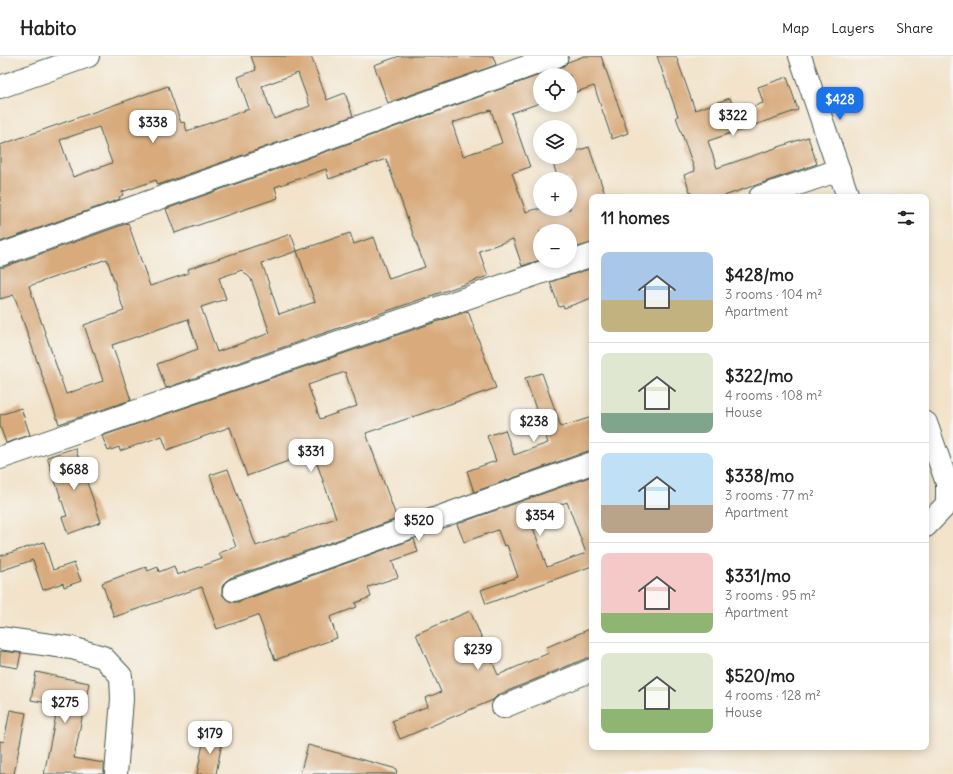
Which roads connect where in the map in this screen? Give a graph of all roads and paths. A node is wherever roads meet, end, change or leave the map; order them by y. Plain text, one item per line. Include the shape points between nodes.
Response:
1 (88, 56) edge
2 (557, 56) edge
3 (800, 56) edge
4 (61, 60) edge
5 (0, 87) edge
6 (839, 170) junction
7 (769, 194) edge
8 (847, 194) edge
9 (0, 255) edge
10 (589, 256) edge
11 (929, 432) edge
12 (0, 458) edge
13 (589, 464) edge
14 (929, 523) edge
15 (234, 590) dead end
16 (0, 638) edge
17 (589, 671) edge
18 (503, 707) dead end
19 (116, 774) edge

1 - 4 street
2 - 9 street
3 - 6 street
4 - 5 street
6 - 7 street
6 - 8 street
10 - 12 street
11 - 14 street via 946,483 946,504
13 - 15 street
16 - 19 street via 72,648 103,657 121,676 122,699
17 - 18 street

